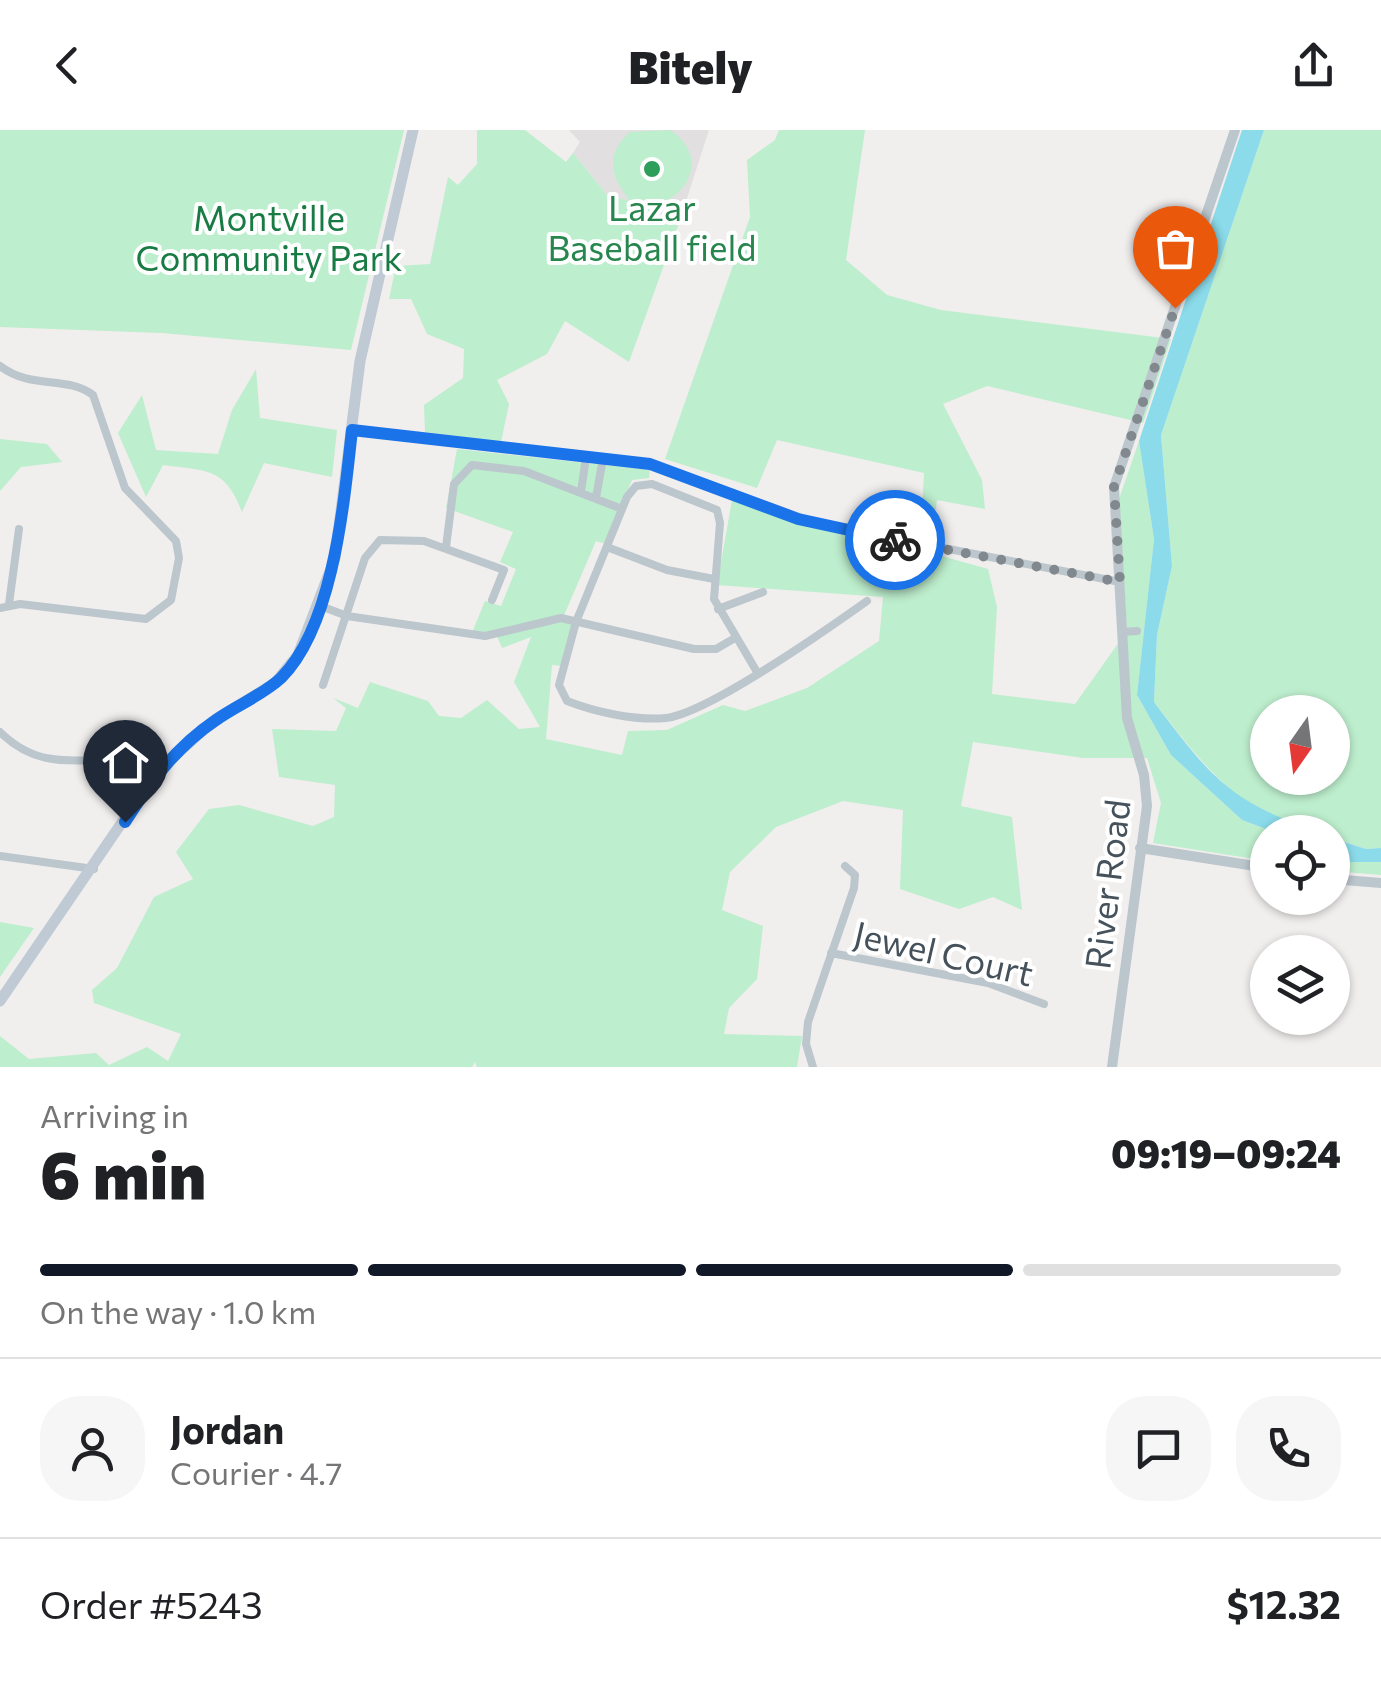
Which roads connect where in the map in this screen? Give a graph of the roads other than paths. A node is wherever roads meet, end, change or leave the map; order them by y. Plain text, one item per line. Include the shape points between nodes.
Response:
1 (413, 130) edge
2 (1235, 130) edge
3 (0, 366) edge
4 (352, 430) junction
5 (586, 457) junction
6 (602, 458) junction
7 (581, 492) junction
8 (596, 498) junction
9 (622, 509) junction
10 (19, 529) dead end
11 (446, 547) junction
12 (607, 547) junction
13 (714, 579) junction
14 (1120, 582) junction
15 (763, 592) dead end
16 (492, 600) dead end
17 (867, 601) dead end
18 (4, 606) edge
19 (318, 606) junction
20 (718, 608) junction
21 (347, 616) junction
22 (576, 622) junction
23 (1137, 631) dead end
24 (1122, 632) junction
25 (735, 638) junction
26 (757, 672) junction
27 (323, 685) dead end
28 (0, 732) edge
29 (160, 769) junction
30 (1140, 848) junction
31 (0, 856) edge
32 (1250, 865) edge
33 (845, 866) dead end
34 (94, 869) junction
35 (1350, 880) edge
36 (1381, 883) edge
37 (831, 953) junction
38 (0, 1001) edge
39 (1044, 1004) dead end
40 (813, 1067) edge
41 (1112, 1067) edge

1 - 4 main road via 366,332
2 - 14 street, River Road via 1120,460 1112,500
3 - 18 street via 20,380 93,395 125,488 172,533 179,550 171,600 146,619
4 - 5 street
4 - 19 main road via 340,536
5 - 6 street
5 - 7 street
6 - 8 street
6 - 14 street via 670,469 819,524
7 - 8 street
7 - 11 street via 524,471 468,466 454,484
8 - 9 street
9 - 12 street
9 - 13 street via 636,486 652,484 718,510
10 - 18 street
11 - 16 street via 504,570
11 - 21 street via 380,540 366,558
12 - 13 street
12 - 22 street
13 - 20 street
14 - 24 street, River Road
15 - 20 street
17 - 26 street
19 - 21 street
19 - 29 main road via 282,676 212,722
20 - 25 street
21 - 22 street via 494,636 552,619
21 - 27 street
22 - 25 street via 694,649
22 - 26 street via 560,685 567,701 671,718
23 - 24 street
24 - 30 street, River Road via 1128,730 1146,784
25 - 26 street
28 - 29 street via 42,760
29 - 34 main road
30 - 32 street
30 - 41 street, River Road
31 - 34 street
33 - 37 street via 856,882
34 - 38 main road
35 - 36 street
37 - 39 street, Jewel Court via 988,983
37 - 40 street via 807,1026

